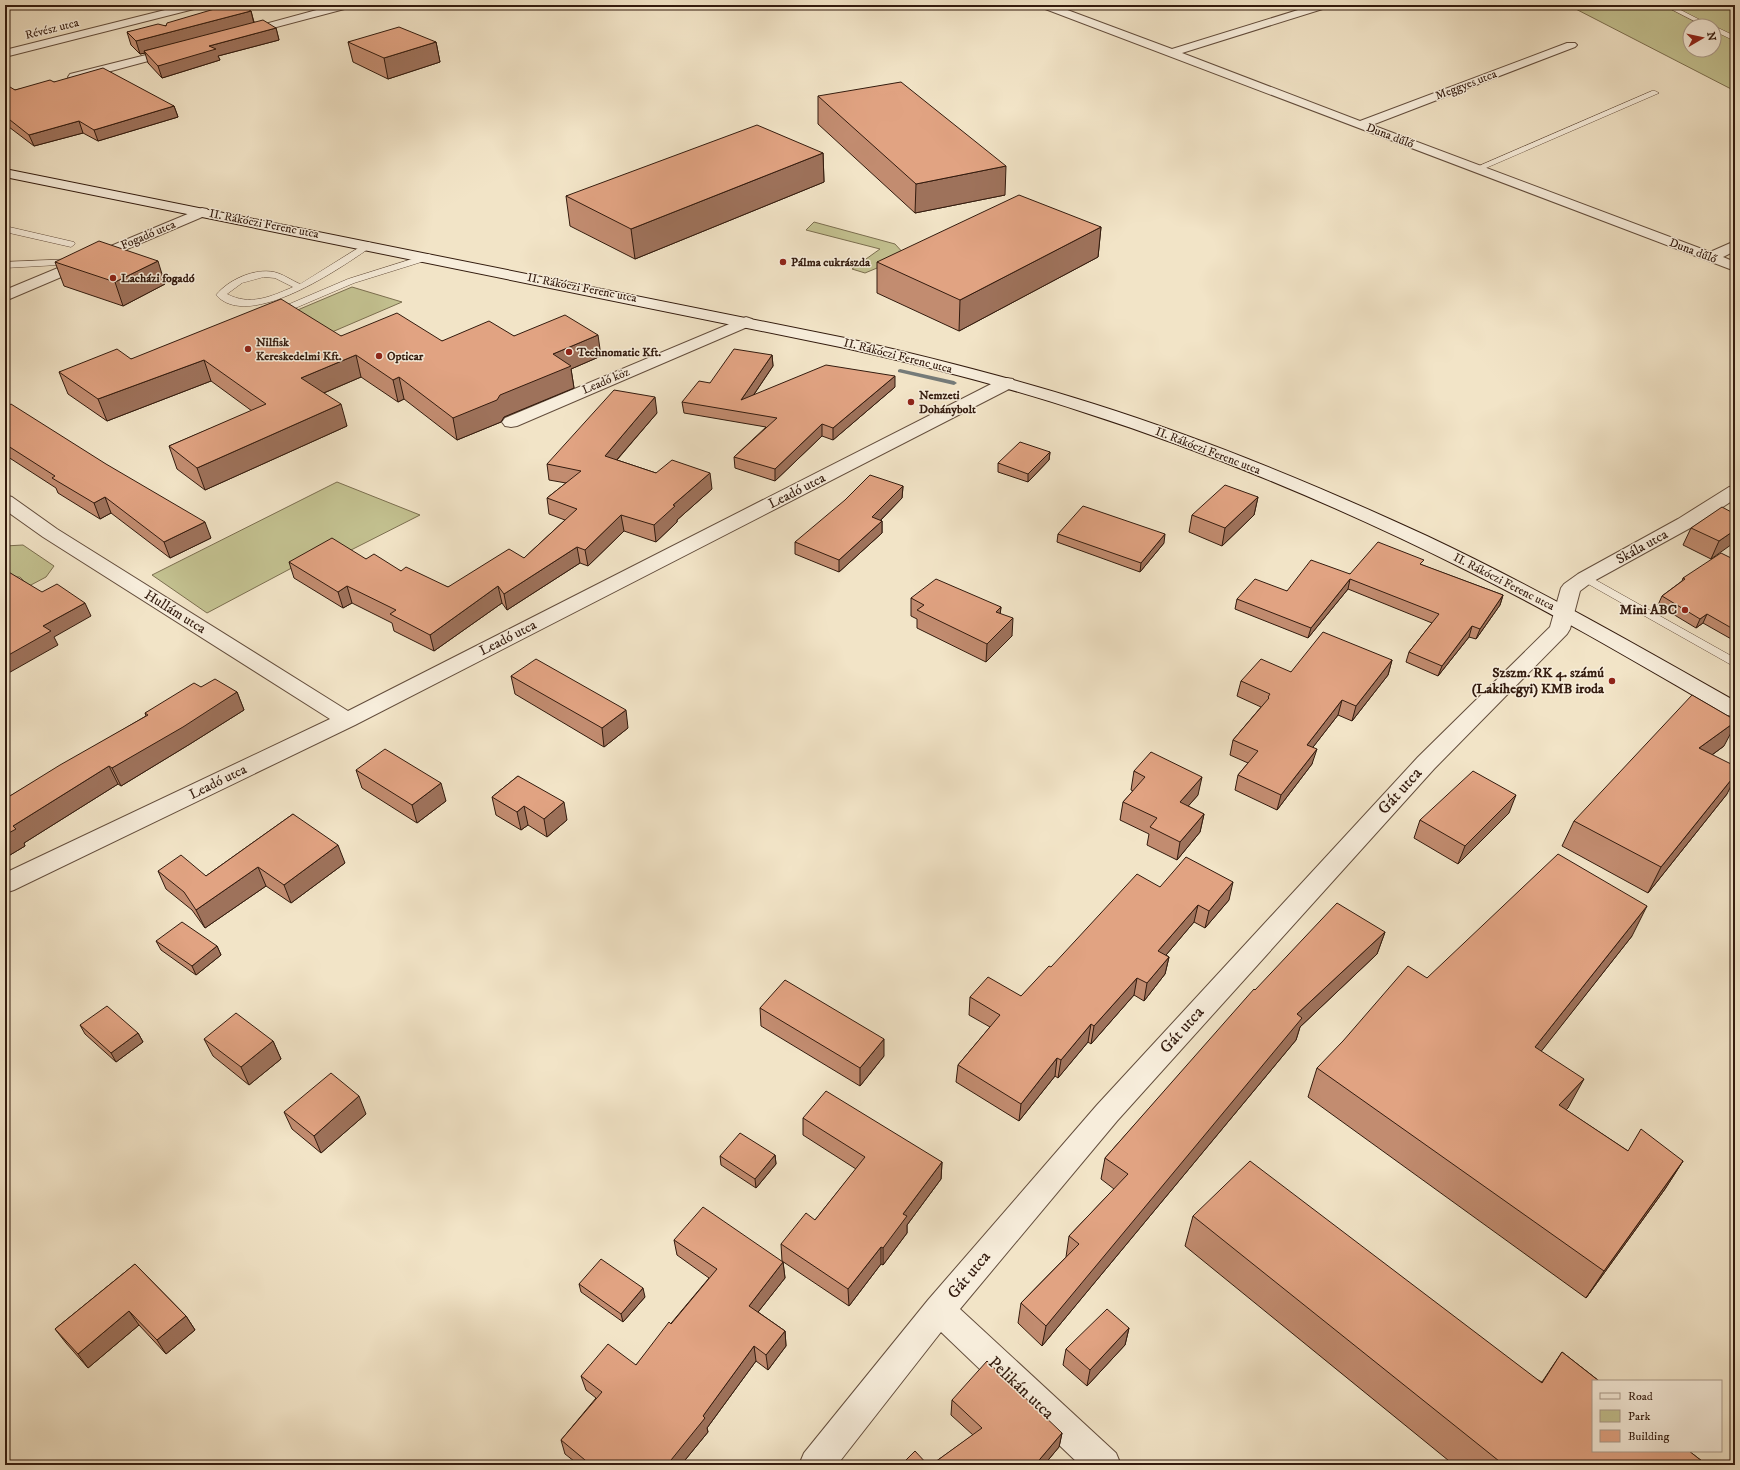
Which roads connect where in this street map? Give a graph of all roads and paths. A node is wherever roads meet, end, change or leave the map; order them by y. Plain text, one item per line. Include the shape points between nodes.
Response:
1 (198, 5) edge
2 (348, 5) edge
3 (1044, 5) edge
4 (1325, 5) edge
5 (1666, 5) edge
6 (1693, 18) edge
7 (1722, 32) edge
8 (234, 35) edge
9 (1735, 39) edge
10 (1571, 45) dead end
11 (188, 47) edge
12 (1172, 53) junction
13 (5, 54) edge
14 (66, 79) edge
15 (1655, 93) dead end
16 (1360, 125) junction
17 (1476, 169) junction
18 (5, 173) edge
19 (202, 212) junction
20 (5, 228) edge
21 (71, 244) dead end
22 (368, 245) junction
23 (1735, 245) edge
24 (428, 257) junction
25 (1711, 258) junction
26 (78, 264) junction
27 (5, 265) edge
28 (1735, 267) edge
29 (341, 272) junction
30 (362, 278) junction
31 (301, 287) junction
32 (5, 296) edge
33 (265, 318) edge
34 (746, 322) junction
35 (1007, 383) junction
36 (511, 422) dead end
37 (1735, 491) edge
38 (5, 502) edge
39 (1585, 578) junction
40 (1564, 613) junction
41 (1735, 663) edge
42 (1735, 710) edge
43 (347, 720) junction
44 (5, 884) edge
45 (939, 1310) junction
46 (816, 1465) edge
47 (1104, 1465) edge

1 - 13 street, Révész utca
2 - 8 street
3 - 12 street, Duna dűlő
4 - 12 street
5 - 6 lane
7 - 9 lane
10 - 16 street, Meggyes utca
11 - 14 street
12 - 16 street, Duna dűlő
15 - 17 lane
16 - 17 street, Duna dűlő
17 - 25 street, Duna dűlő
18 - 19 street, II. Rákóczi Ferenc utca
19 - 22 street, II. Rákóczi Ferenc utca
19 - 26 street, Fogadó utca
20 - 21 lane
22 - 24 street, II. Rákóczi Ferenc utca
22 - 29 lane
23 - 25 street
24 - 30 lane
24 - 34 street, II. Rákóczi Ferenc utca
25 - 28 street, Duna dűlő
26 - 27 lane via 72,262
26 - 32 street, Fogadó utca
29 - 30 lane
29 - 31 lane
30 - 33 lane
31 - 31 lane via 287,294 256,302 237,303 226,300 221,295 226,288 266,274 278,276
34 - 35 street, II. Rákóczi Ferenc utca via 867,347
34 - 36 street, Leadó köz
35 - 40 street, II. Rákóczi Ferenc utca via 1090,408 1181,440 1300,487 1390,526
35 - 43 street, Leadó utca
37 - 39 street, Skála utca via 1684,523
38 - 43 street, Hullám utca
39 - 40 street, Skála utca via 1572,588
39 - 41 lane
40 - 42 street, II. Rákóczi Ferenc utca
40 - 45 street, Gát utca via 1560,629 1426,763 1107,1113
43 - 44 street, Leadó utca
45 - 46 street, Gát utca
45 - 47 street, Pelikán utca

